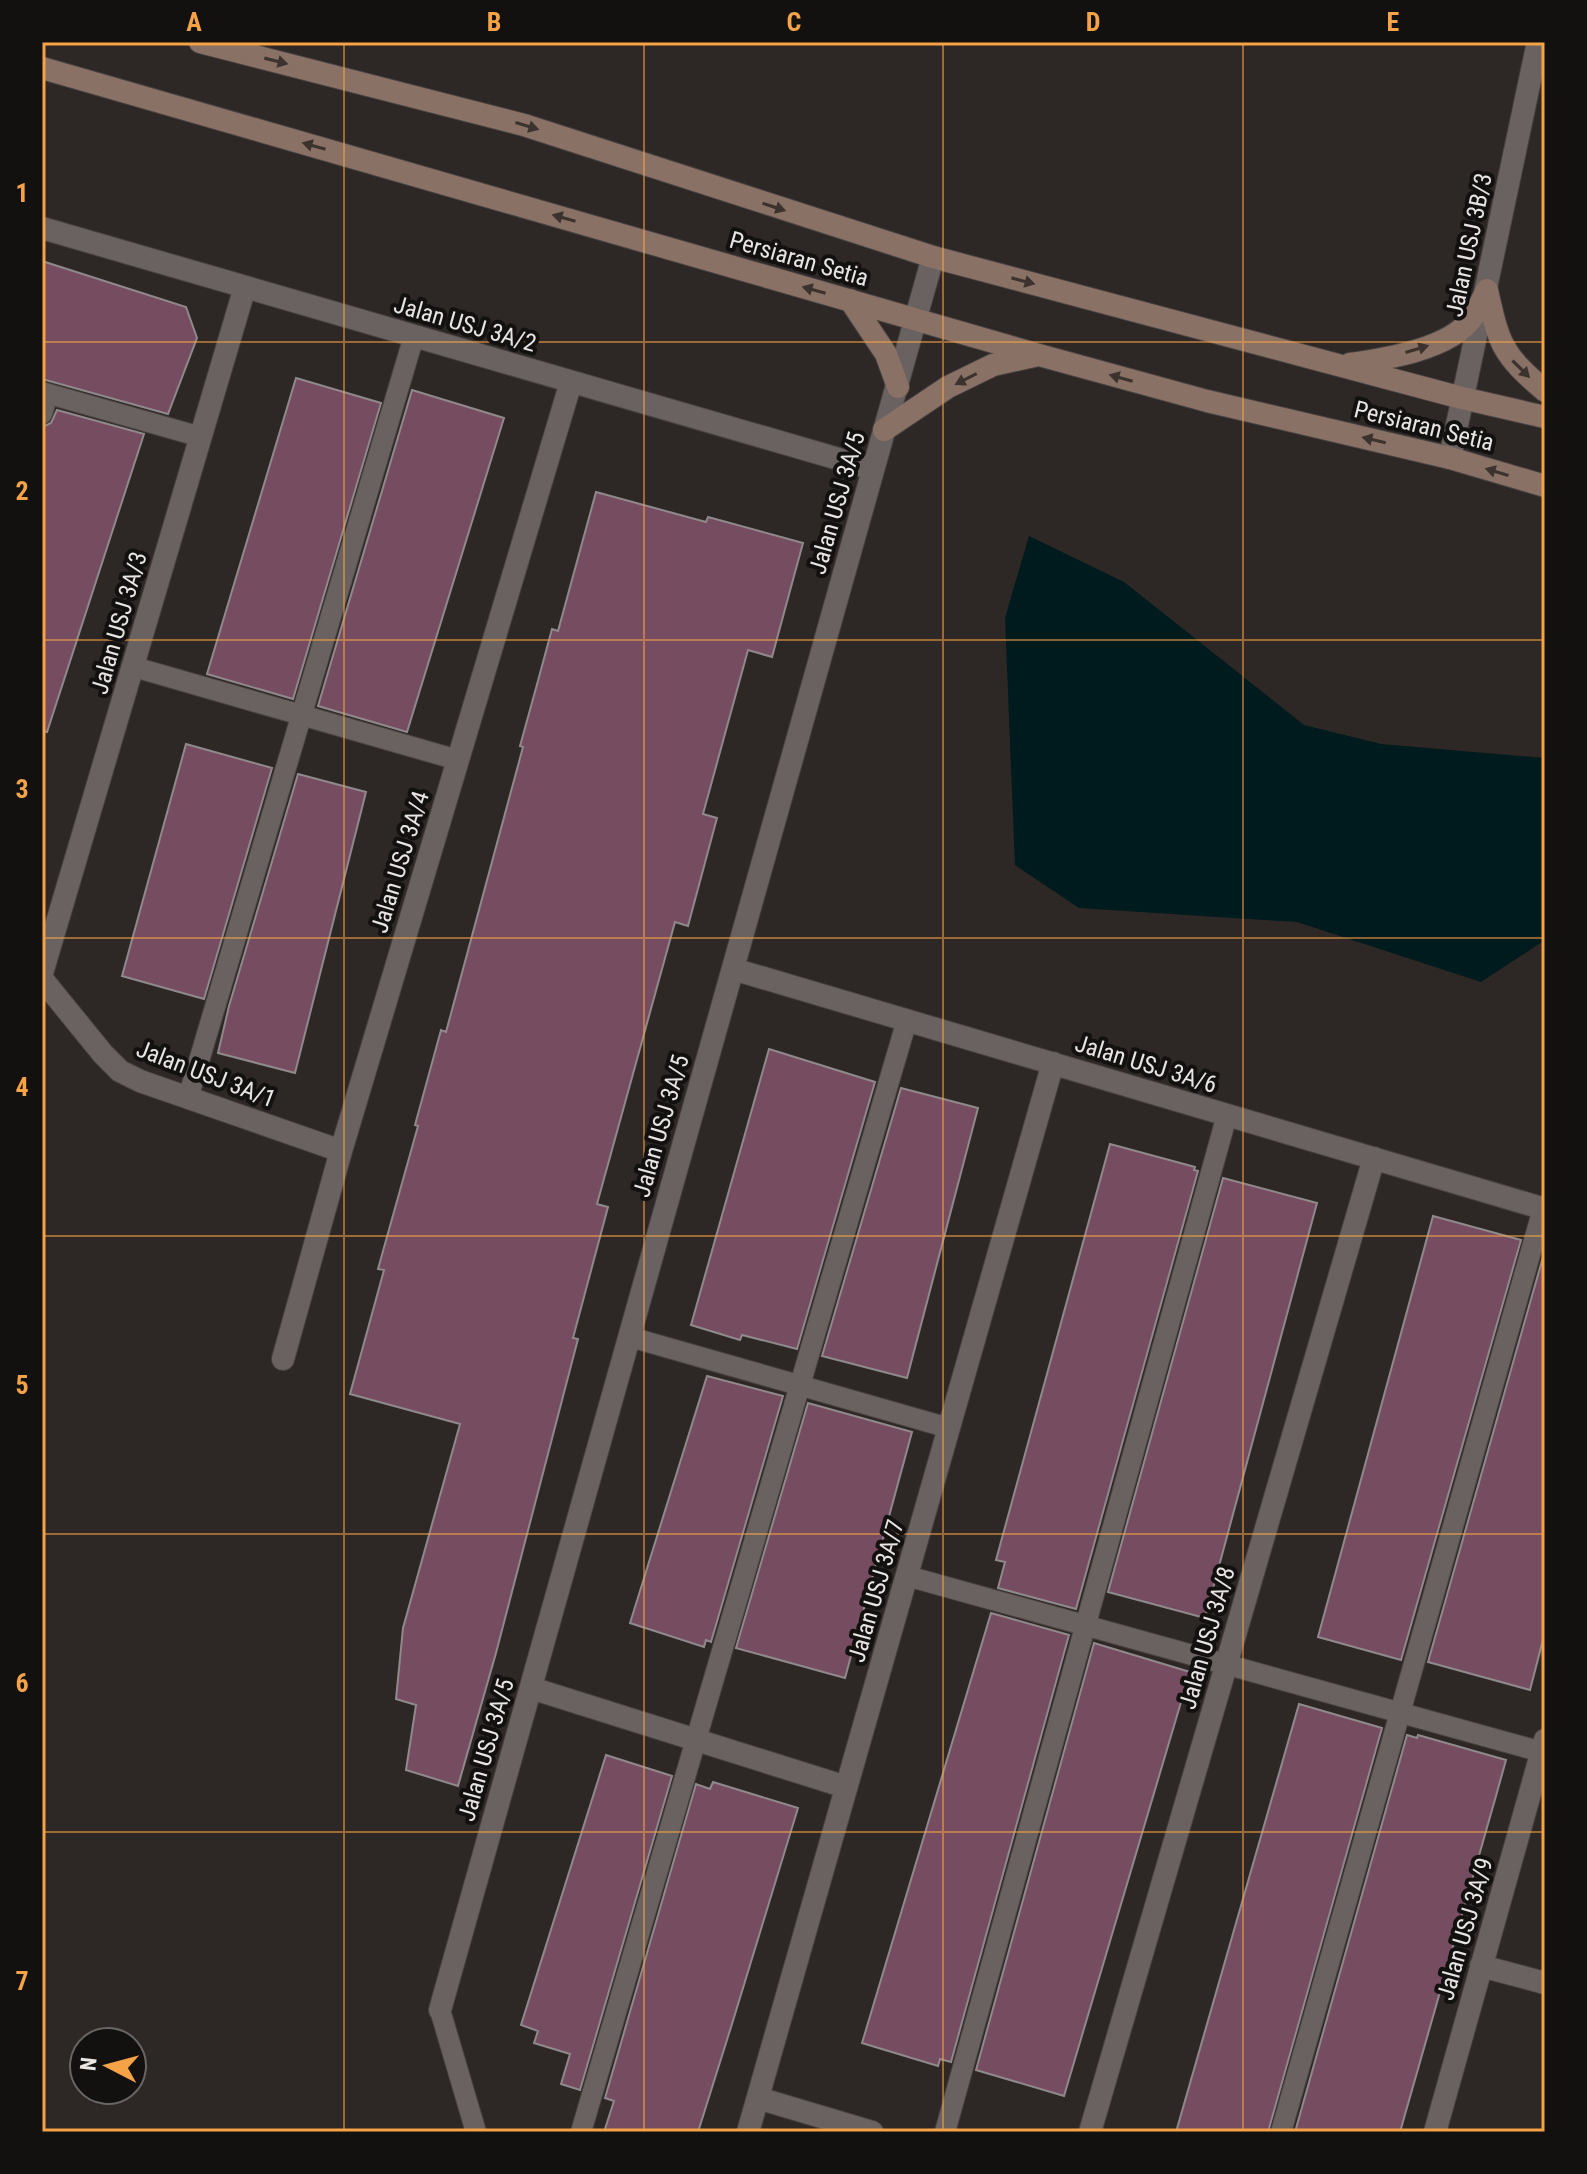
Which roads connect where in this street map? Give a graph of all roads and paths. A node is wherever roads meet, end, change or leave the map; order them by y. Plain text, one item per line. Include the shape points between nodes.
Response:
1 (200, 42) edge
2 (1538, 42) edge
3 (48, 73) edge
4 (42, 228) edge
5 (933, 257) junction
6 (245, 287) junction
7 (1487, 290) junction
8 (850, 300) junction
9 (915, 320) junction
10 (414, 336) junction
11 (1039, 355) junction
12 (1341, 366) junction
13 (571, 382) junction
14 (898, 387) junction
15 (1545, 391) edge
16 (45, 393) edge
17 (1462, 398) junction
18 (42, 414) edge
19 (1545, 417) edge
20 (884, 430) junction
21 (201, 437) junction
22 (1450, 458) junction
23 (873, 469) junction
24 (1545, 486) edge
25 (134, 667) junction
26 (301, 716) junction
27 (458, 760) junction
28 (733, 969) junction
29 (42, 976) edge
30 (907, 1020) junction
31 (1053, 1063) junction
32 (188, 1098) junction
33 (1227, 1115) junction
34 (341, 1151) junction
35 (1374, 1158) junction
36 (1544, 1209) edge
37 (630, 1337) junction
38 (283, 1359) dead end
39 (799, 1385) junction
40 (949, 1428) junction
41 (907, 1576) junction
42 (1087, 1626) junction
43 (1226, 1665) junction
44 (531, 1688) junction
45 (1401, 1713) junction
46 (696, 1740) junction
47 (1543, 1746) edge
48 (846, 1787) junction
49 (1481, 1966) junction
50 (1545, 1983) edge
51 (440, 2010) joint
52 (758, 2098) junction
53 (476, 2132) edge
54 (581, 2132) edge
55 (748, 2132) edge
56 (872, 2132) edge
57 (945, 2132) edge
58 (1090, 2132) edge
59 (1281, 2132) edge
60 (1435, 2132) edge

1 -> 5 main road, Persiaran Setia via 524,125
2 - 7 street, Jalan USJ 3B/3
8 -> 3 main road, Persiaran Setia
4 - 6 street, Jalan USJ 3A/2
5 - 9 street, Jalan USJ 3A/5
5 -> 12 main road, Persiaran Setia
6 - 10 street, Jalan USJ 3A/2
6 - 21 street, Jalan USJ 3A/3
12 -> 7 main road via 1381,360 1452,336 1472,319
7 -> 15 main road via 1496,333 1508,356
7 - 17 street, Jalan USJ 3B/3
8 - 9 main road, Persiaran Setia
8 - 14 main road via 886,354
9 - 11 main road, Persiaran Setia
9 - 14 street, Jalan USJ 3A/5
10 - 13 street, Jalan USJ 3A/2
10 - 26 lane
11 -> 20 main road via 993,365 948,387
22 -> 11 main road, Persiaran Setia
12 - 17 main road, Persiaran Setia
13 - 23 street, Jalan USJ 3A/2
13 - 27 street, Jalan USJ 3A/4
14 - 20 street, Jalan USJ 3A/5
16 - 18 lane
16 - 21 lane
17 - 19 main road, Persiaran Setia
17 - 22 street, Jalan USJ 3B/3
20 - 23 street, Jalan USJ 3A/5
21 - 25 street, Jalan USJ 3A/3
24 -> 22 main road, Persiaran Setia
23 - 28 street, Jalan USJ 3A/5
25 - 26 lane
25 - 29 street, Jalan USJ 3A/3
26 - 27 lane
26 - 32 lane
27 - 34 street, Jalan USJ 3A/4
28 - 30 street, Jalan USJ 3A/6
28 - 37 street, Jalan USJ 3A/5
29 - 32 street, Jalan USJ 3A/1 via 120,1071
30 - 31 street, Jalan USJ 3A/6
30 - 39 lane
31 - 33 street, Jalan USJ 3A/6
31 - 40 street, Jalan USJ 3A/7
32 - 34 street, Jalan USJ 3A/1
33 - 35 street, Jalan USJ 3A/6
33 - 42 lane
34 - 38 street, Jalan USJ 3A/4
35 - 36 street, Jalan USJ 3A/6
35 - 43 street, Jalan USJ 3A/8
36 - 45 lane
37 - 39 lane
37 - 44 street, Jalan USJ 3A/5
39 - 40 lane
39 - 46 lane
40 - 41 street, Jalan USJ 3A/7
41 - 42 lane
41 - 48 street, Jalan USJ 3A/7
42 - 43 lane
42 - 57 lane
43 - 45 lane
43 - 58 street, Jalan USJ 3A/8
44 - 46 street
44 - 51 street, Jalan USJ 3A/5
45 - 47 lane
45 - 59 lane
46 - 48 street
46 - 54 lane
47 - 49 street, Jalan USJ 3A/9
48 - 52 street, Jalan USJ 3A/7
49 - 50 street
49 - 60 street, Jalan USJ 3A/9
51 - 53 lane
52 - 55 street, Jalan USJ 3A/7
52 - 56 street

